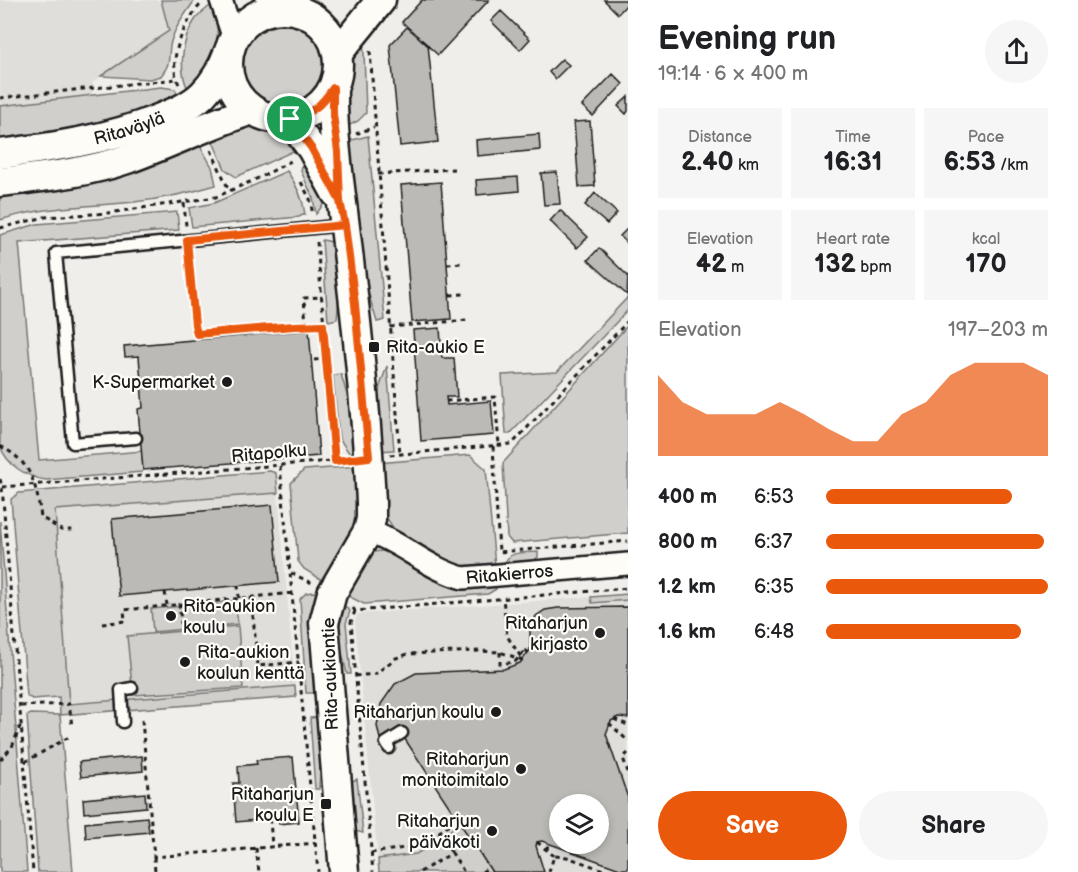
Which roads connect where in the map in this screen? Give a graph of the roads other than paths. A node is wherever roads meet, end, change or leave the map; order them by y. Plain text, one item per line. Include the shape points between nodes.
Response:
1 (221, 0) edge
2 (288, 4) edge
3 (372, 10) edge
4 (231, 45) junction
5 (338, 53) junction
6 (333, 88) junction
7 (252, 110) junction
8 (290, 119) junction
9 (0, 154) edge
10 (0, 183) edge
11 (343, 213) junction
12 (136, 438) dead end
13 (368, 531) junction
14 (628, 564) edge
15 (132, 688) dead end
16 (123, 722) dead end
17 (402, 733) dead end
18 (388, 748) dead end
19 (344, 872) edge

1 - 4 street
2 - 4 street via 254,17
2 - 5 street via 321,23
3 - 5 street
4 - 7 street via 231,84
4 - 9 street, Ritaväylä via 220,72 202,95 175,112 133,129 80,143
5 - 6 street
6 - 8 street via 323,103
6 - 11 street, Rita-aukiontie
7 - 8 street via 270,118
7 - 10 street, Ritaväylä via 126,159
8 - 11 street, Rita-aukiontie via 312,149
11 - 12 lane via 315,228 56,253 73,443
11 - 13 street, Rita-aukiontie via 369,457
13 - 14 street, Ritakierros via 462,578
13 - 19 street, Rita-aukiontie via 332,593 324,623
15 - 16 lane via 121,690
17 - 18 lane via 386,743

